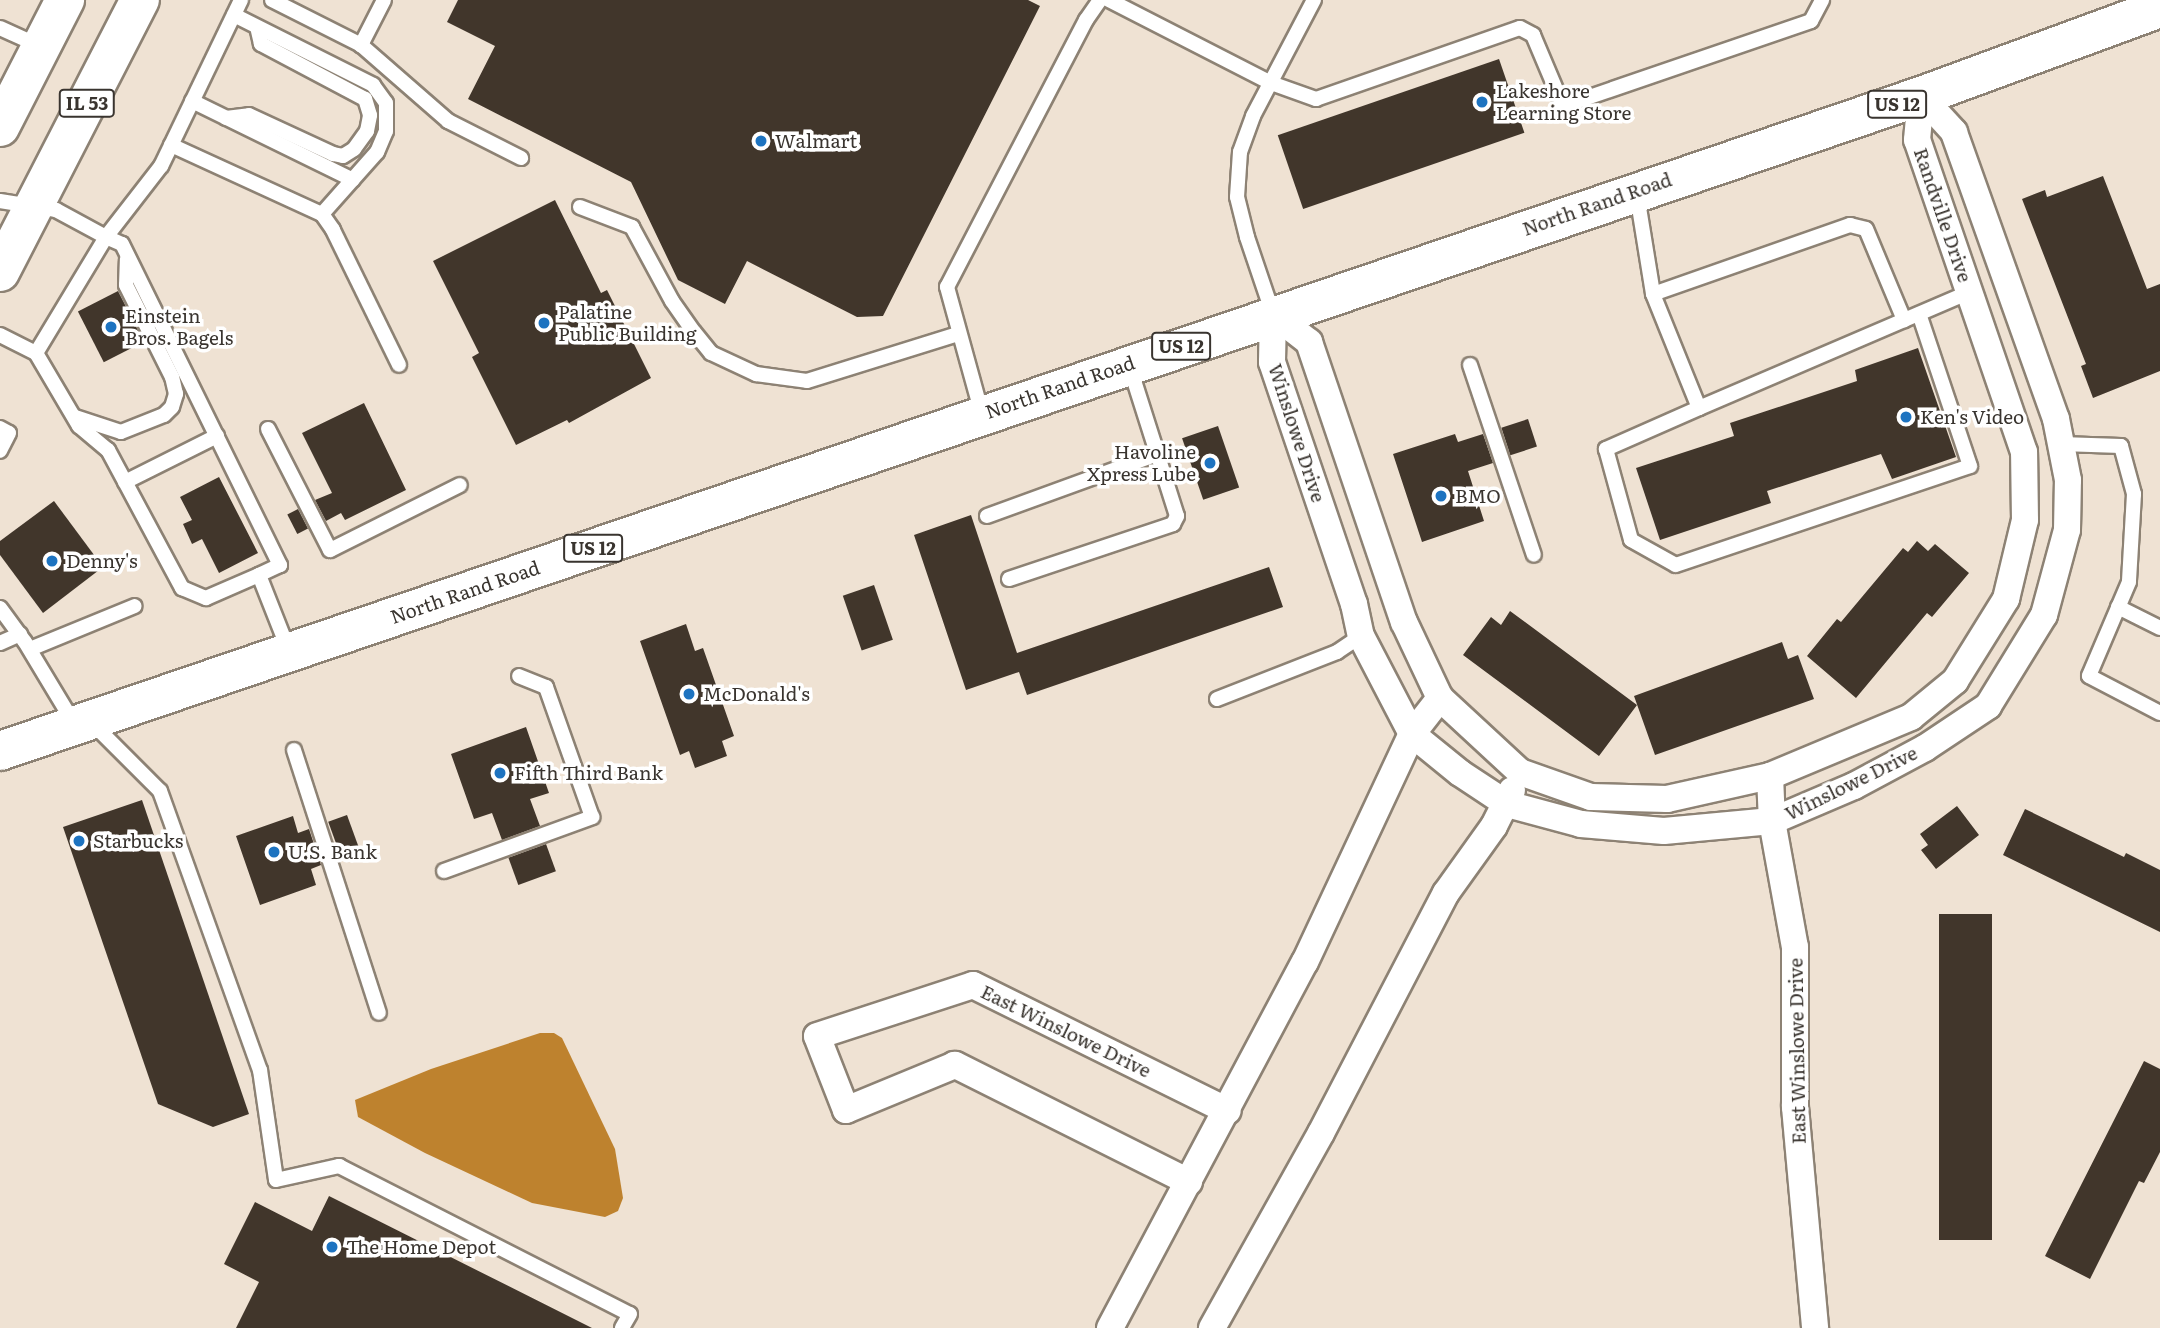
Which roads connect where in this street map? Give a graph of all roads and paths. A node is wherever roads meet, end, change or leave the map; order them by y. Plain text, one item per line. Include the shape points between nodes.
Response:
1 (65, 0) edge
2 (140, 0) edge
3 (241, 0) edge
4 (272, 0) edge
5 (384, 0) edge
6 (1100, 0) edge
7 (1109, 0) edge
8 (1314, 0) edge
9 (1822, 0) edge
10 (2160, 8) edge
11 (234, 15) junction
12 (257, 27) junction
13 (0, 28) edge
14 (361, 45) junction
15 (41, 47) junction
16 (1271, 83) junction
17 (1921, 96) junction
18 (192, 101) junction
19 (226, 118) junction
20 (0, 127) edge
21 (171, 145) junction
22 (521, 158) dead end
23 (353, 180) junction
24 (1637, 191) junction
25 (17, 203) edge
26 (580, 207) dead end
27 (322, 214) junction
28 (106, 237) junction
29 (127, 254) junction
30 (0, 272) edge
31 (1969, 292) junction
32 (1653, 294) junction
33 (1273, 314) junction
34 (1919, 314) junction
35 (1904, 320) junction
36 (958, 334) junction
37 (0, 335) edge
38 (37, 353) junction
39 (1129, 364) junction
40 (399, 365) dead end
41 (1469, 365) dead end
42 (1699, 408) junction
43 (982, 414) junction
44 (73, 416) junction
45 (0, 428) edge
46 (268, 429) dead end
47 (217, 436) junction
48 (2061, 444) junction
49 (0, 451) edge
50 (2024, 452) junction
51 (1157, 454) junction
52 (125, 482) junction
53 (460, 485) dead end
54 (987, 516) dead end
55 (1534, 555) dead end
56 (259, 575) junction
57 (1009, 579) dead end
58 (135, 607) dead end
59 (2118, 607) junction
60 (0, 608) edge
61 (2160, 628) edge
62 (20, 635) junction
63 (1362, 636) junction
64 (0, 643) edge
65 (30, 649) junction
66 (290, 652) junction
67 (519, 676) dead end
68 (1955, 681) joint
69 (1440, 698) junction
70 (1217, 699) dead end
71 (1988, 706) joint
72 (2160, 713) edge
73 (83, 724) junction
74 (1412, 734) junction
75 (294, 750) dead end
76 (0, 751) edge
77 (1520, 772) junction
78 (1770, 776) junction
79 (1507, 804) junction
80 (1772, 821) junction
81 (444, 871) dead end
82 (379, 1013) dead end
83 (1228, 1111) junction
84 (1189, 1182) junction
85 (622, 1328) edge
86 (1110, 1328) edge
87 (1212, 1328) edge
88 (1815, 1328) edge

1 - 15 main road
2 - 25 main road, IL 53
3 - 11 lane
4 - 14 lane
5 - 14 lane
6 - 36 lane via 947,287
7 - 16 lane
8 - 16 lane
9 - 16 lane via 1811,21 1563,106 1533,35 1520,28 1316,99
10 - 17 main road, North Rand Road / US 12
11 - 12 lane
11 - 18 lane
12 - 19 lane via 261,44 365,99 368,131 343,156 249,116
12 - 23 lane via 373,85 386,103 386,131 377,152
13 - 15 lane
14 - 22 lane via 448,121
15 - 20 main road
16 - 33 lane via 1240,152 1237,197
17 - 24 main road, North Rand Road / US 12
17 - 31 street, Randville Drive via 1917,140
17 - 48 street, Randville Drive via 1954,132
18 - 19 lane
18 - 21 lane
19 - 23 lane
21 - 27 lane
21 - 28 lane via 161,166
23 - 27 lane
24 - 32 lane
24 - 33 main road, North Rand Road / US 12
25 - 28 lane via 56,210
25 - 30 main road, IL 53
26 - 36 lane via 632,227 672,301 711,353 756,374 807,381
27 - 40 lane
28 - 29 lane via 122,244
28 - 38 lane
29 - 44 lane via 126,285 172,377 176,394 172,407 164,415 121,432
29 - 47 lane
31 - 34 lane
31 - 50 street, Randville Drive
32 - 35 lane via 1850,225 1866,229
32 - 42 lane
33 - 39 main road, North Rand Road / US 12
33 - 63 street, Winslowe Drive via 1272,362
33 - 69 street, Winslowe Drive via 1309,342 1404,622
34 - 35 lane
34 - 42 lane via 1970,466 1676,565 1631,540 1606,449
35 - 42 lane
36 - 43 lane
37 - 38 lane
38 - 44 lane
39 - 43 main road, North Rand Road / US 12
39 - 51 lane
41 - 55 lane
43 - 66 main road, North Rand Road / US 12
44 - 52 lane via 108,450
45 - 49 lane via 9,433
46 - 53 lane via 330,550
47 - 52 lane
47 - 56 lane via 280,565
48 - 50 street
48 - 59 lane via 2121,446 2134,494 2129,582
48 - 71 street, Randville Drive via 2068,480 2067,530 2045,615
50 - 68 street, Randville Drive via 2025,520 2006,599
51 - 54 lane
51 - 57 lane via 1177,516 1173,524
52 - 56 lane via 182,588 206,598
56 - 66 lane
58 - 65 lane
59 - 61 lane
59 - 72 lane via 2088,676
60 - 62 lane
62 - 64 lane
62 - 65 lane
63 - 70 lane via 1337,652
63 - 74 street, Winslowe Drive
65 - 73 lane
66 - 73 main road, North Rand Road / US 12
67 - 81 lane via 546,687 592,817
68 - 78 street, Winslowe Drive via 1911,717
69 - 74 street
69 - 77 street, Winslowe Drive
71 - 80 street, Winslowe Drive via 1925,748 1854,786
73 - 76 main road, North Rand Road / US 12
73 - 85 lane via 160,792 260,1070 276,1180 339,1166 629,1314
74 - 79 street, Winslowe Drive
74 - 83 street via 1305,962
75 - 82 lane
77 - 78 street, Winslowe Drive via 1591,797 1667,799
77 - 79 street
78 - 80 street, East Winslowe Drive
79 - 80 street, Winslowe Drive via 1581,824 1664,831
79 - 87 street via 1446,893 1321,1133
80 - 88 street, East Winslowe Drive via 1796,947 1795,1107
83 - 84 street
83 - 84 street, East Winslowe Drive via 973,985 817,1036 846,1110 954,1065
84 - 86 street

